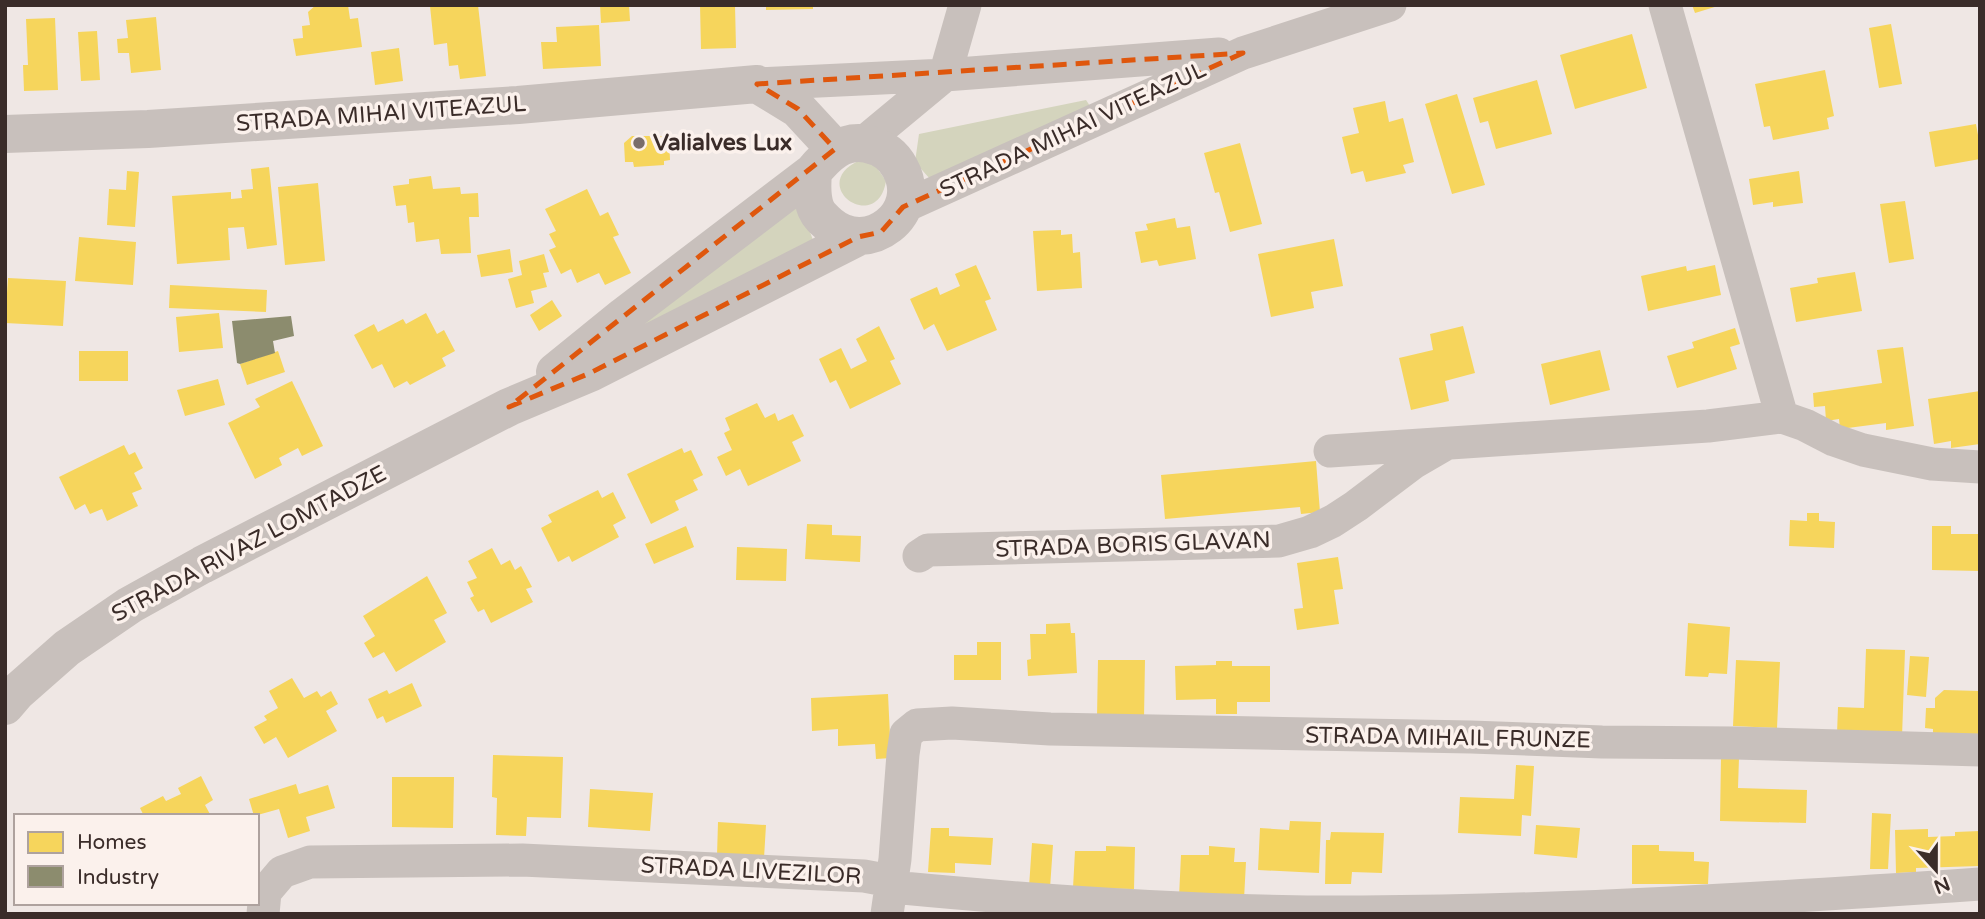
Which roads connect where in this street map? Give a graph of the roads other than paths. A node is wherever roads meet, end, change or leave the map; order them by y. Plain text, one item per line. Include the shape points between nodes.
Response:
1 (965, 5) edge
2 (1390, 5) edge
3 (1665, 5) edge
4 (1242, 53) junction
5 (945, 75) junction
6 (757, 84) junction
7 (5, 134) edge
8 (837, 155) junction
9 (903, 207) junction
10 (858, 237) junction
11 (509, 407) junction
12 (1782, 417) junction
13 (1447, 444) junction
14 (1329, 450) dead end
15 (1980, 467) edge
16 (919, 556) dead end
17 (5, 706) edge
18 (1980, 750) edge
19 (1980, 884) edge
20 (889, 900) edge
21 (263, 914) edge

1 - 5 street
2 - 4 street, STRADA MIHAI VITEAZUL
3 - 12 street
4 - 5 street, STRADA MIHAI VITEAZUL
4 - 9 street, STRADA MIHAI VITEAZUL
5 - 6 street, STRADA MIHAI VITEAZUL
5 - 8 street
6 - 7 street, STRADA MIHAI VITEAZUL via 518,105
6 - 8 street via 798,109
8 - 9 street via 877,146 891,154 904,175 908,193
8 - 10 street via 812,191 816,207 838,232
8 - 11 street, STRADA RIVAZ LOMTADZE
9 - 10 street via 881,232
10 - 11 street, STRADA RIVAZ LOMTADZE via 590,373
11 - 17 street, STRADA RIVAZ LOMTADZE via 130,605 67,649
12 - 13 street, STRADA BORIS GLAVAN
12 - 15 street, STRADA BORIS GLAVAN via 1863,450 1932,464
13 - 14 street, STRADA BORIS GLAVAN
13 - 16 street, STRADA BORIS GLAVAN via 1332,521 1279,541 928,550
18 - 20 street, STRADA MIHAIL FRUNZE via 917,724 906,734
19 - 20 street, STRADA LIVEZILOR via 1506,910 1360,912
20 - 21 street, STRADA LIVEZILOR via 880,879 864,876 522,860 310,862 282,872 265,892

